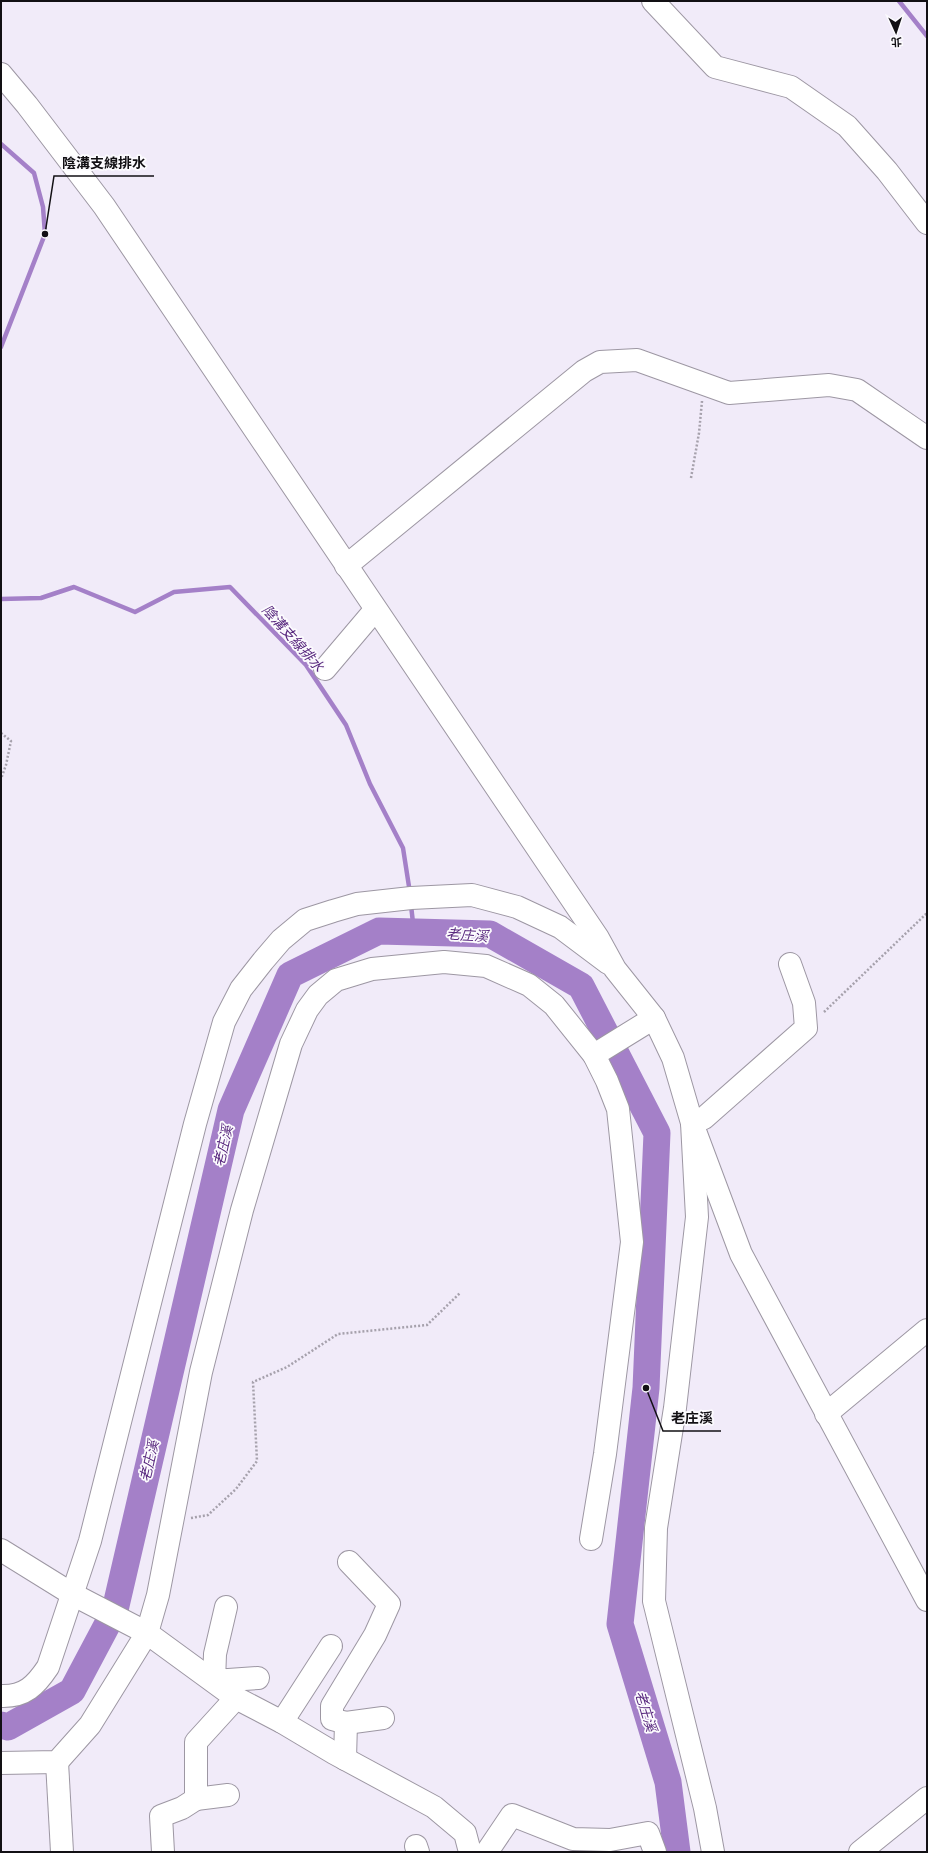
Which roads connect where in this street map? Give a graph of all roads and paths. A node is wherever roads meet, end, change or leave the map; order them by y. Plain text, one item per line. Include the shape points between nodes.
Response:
1 (653, 1) edge
2 (1, 74) edge
3 (927, 223) edge
4 (703, 383) junction
5 (927, 438) edge
6 (691, 478) dead end
7 (346, 566) junction
8 (375, 610) junction
9 (325, 669) dead end
10 (1, 733) edge
11 (1, 779) edge
12 (927, 913) edge
13 (790, 964) dead end
14 (615, 969) junction
15 (654, 1018) junction
16 (806, 1028) junction
17 (594, 1056) junction
18 (692, 1123) junction
19 (460, 1293) dead end
20 (927, 1330) edge
21 (826, 1414) junction
22 (172, 1523) junction
23 (591, 1539) dead end
24 (1, 1550) edge
25 (349, 1562) dead end
26 (75, 1595) junction
27 (927, 1600) edge
28 (226, 1607) dead end
29 (142, 1631) junction
30 (330, 1646) dead end
31 (258, 1678) dead end
32 (214, 1681) junction
33 (1, 1696) edge
34 (236, 1698) junction
35 (383, 1718) dead end
36 (282, 1722) junction
37 (346, 1723) junction
38 (345, 1759) junction
39 (57, 1762) junction
40 (1, 1763) edge
41 (228, 1795) dead end
42 (927, 1798) edge
43 (196, 1799) junction
44 (62, 1852) edge
45 (163, 1852) edge
46 (470, 1852) edge
47 (487, 1852) edge
48 (655, 1852) edge
49 (713, 1852) edge
50 (860, 1852) edge

1 - 3 street via 715,67 791,87 847,126 887,171
2 - 7 street via 104,206
4 - 5 street via 729,393 829,385 857,390
4 - 6 path via 700,433
4 - 7 street via 637,360 600,362 584,371
7 - 8 street
8 - 9 street
8 - 14 street via 598,938
10 - 11 path via 11,741
12 - 16 path
13 - 16 street via 804,1003
14 - 15 street
14 - 26 street via 560,927 517,907 472,895 357,904 306,920 281,940 241,989 224,1022 193,1131
15 - 17 street
15 - 18 street via 673,1058
16 - 18 street via 704,1118
17 - 22 street via 554,1005 529,985 486,966 444,962 372,969 336,980 318,995 307,1010 291,1044 242,1210 201,1372
17 - 23 street via 618,1109 632,1242 605,1454
18 - 21 street via 741,1254
18 - 49 street via 697,1217 675,1408 656,1528 654,1601 706,1808
19 - 22 path via 427,1325 338,1334 287,1367 253,1382 258,1461 236,1489 208,1515
20 - 21 street
21 - 27 street
22 - 29 street via 158,1595
24 - 26 street
25 - 37 street via 389,1604 375,1635 332,1706 332,1719
26 - 29 street
26 - 33 street via 48,1667 40,1679 36,1684 13,1696
28 - 32 street via 215,1654
29 - 32 street
29 - 39 street via 90,1725
30 - 36 street
31 - 32 street
32 - 34 street
34 - 36 street
34 - 43 street via 196,1742
35 - 37 street
36 - 38 street
37 - 38 street
38 - 46 street via 434,1807 465,1833
39 - 40 street
39 - 44 street
41 - 43 street
42 - 50 street
43 - 45 street via 161,1816
47 - 48 street via 512,1815 573,1839 610,1840 648,1833

